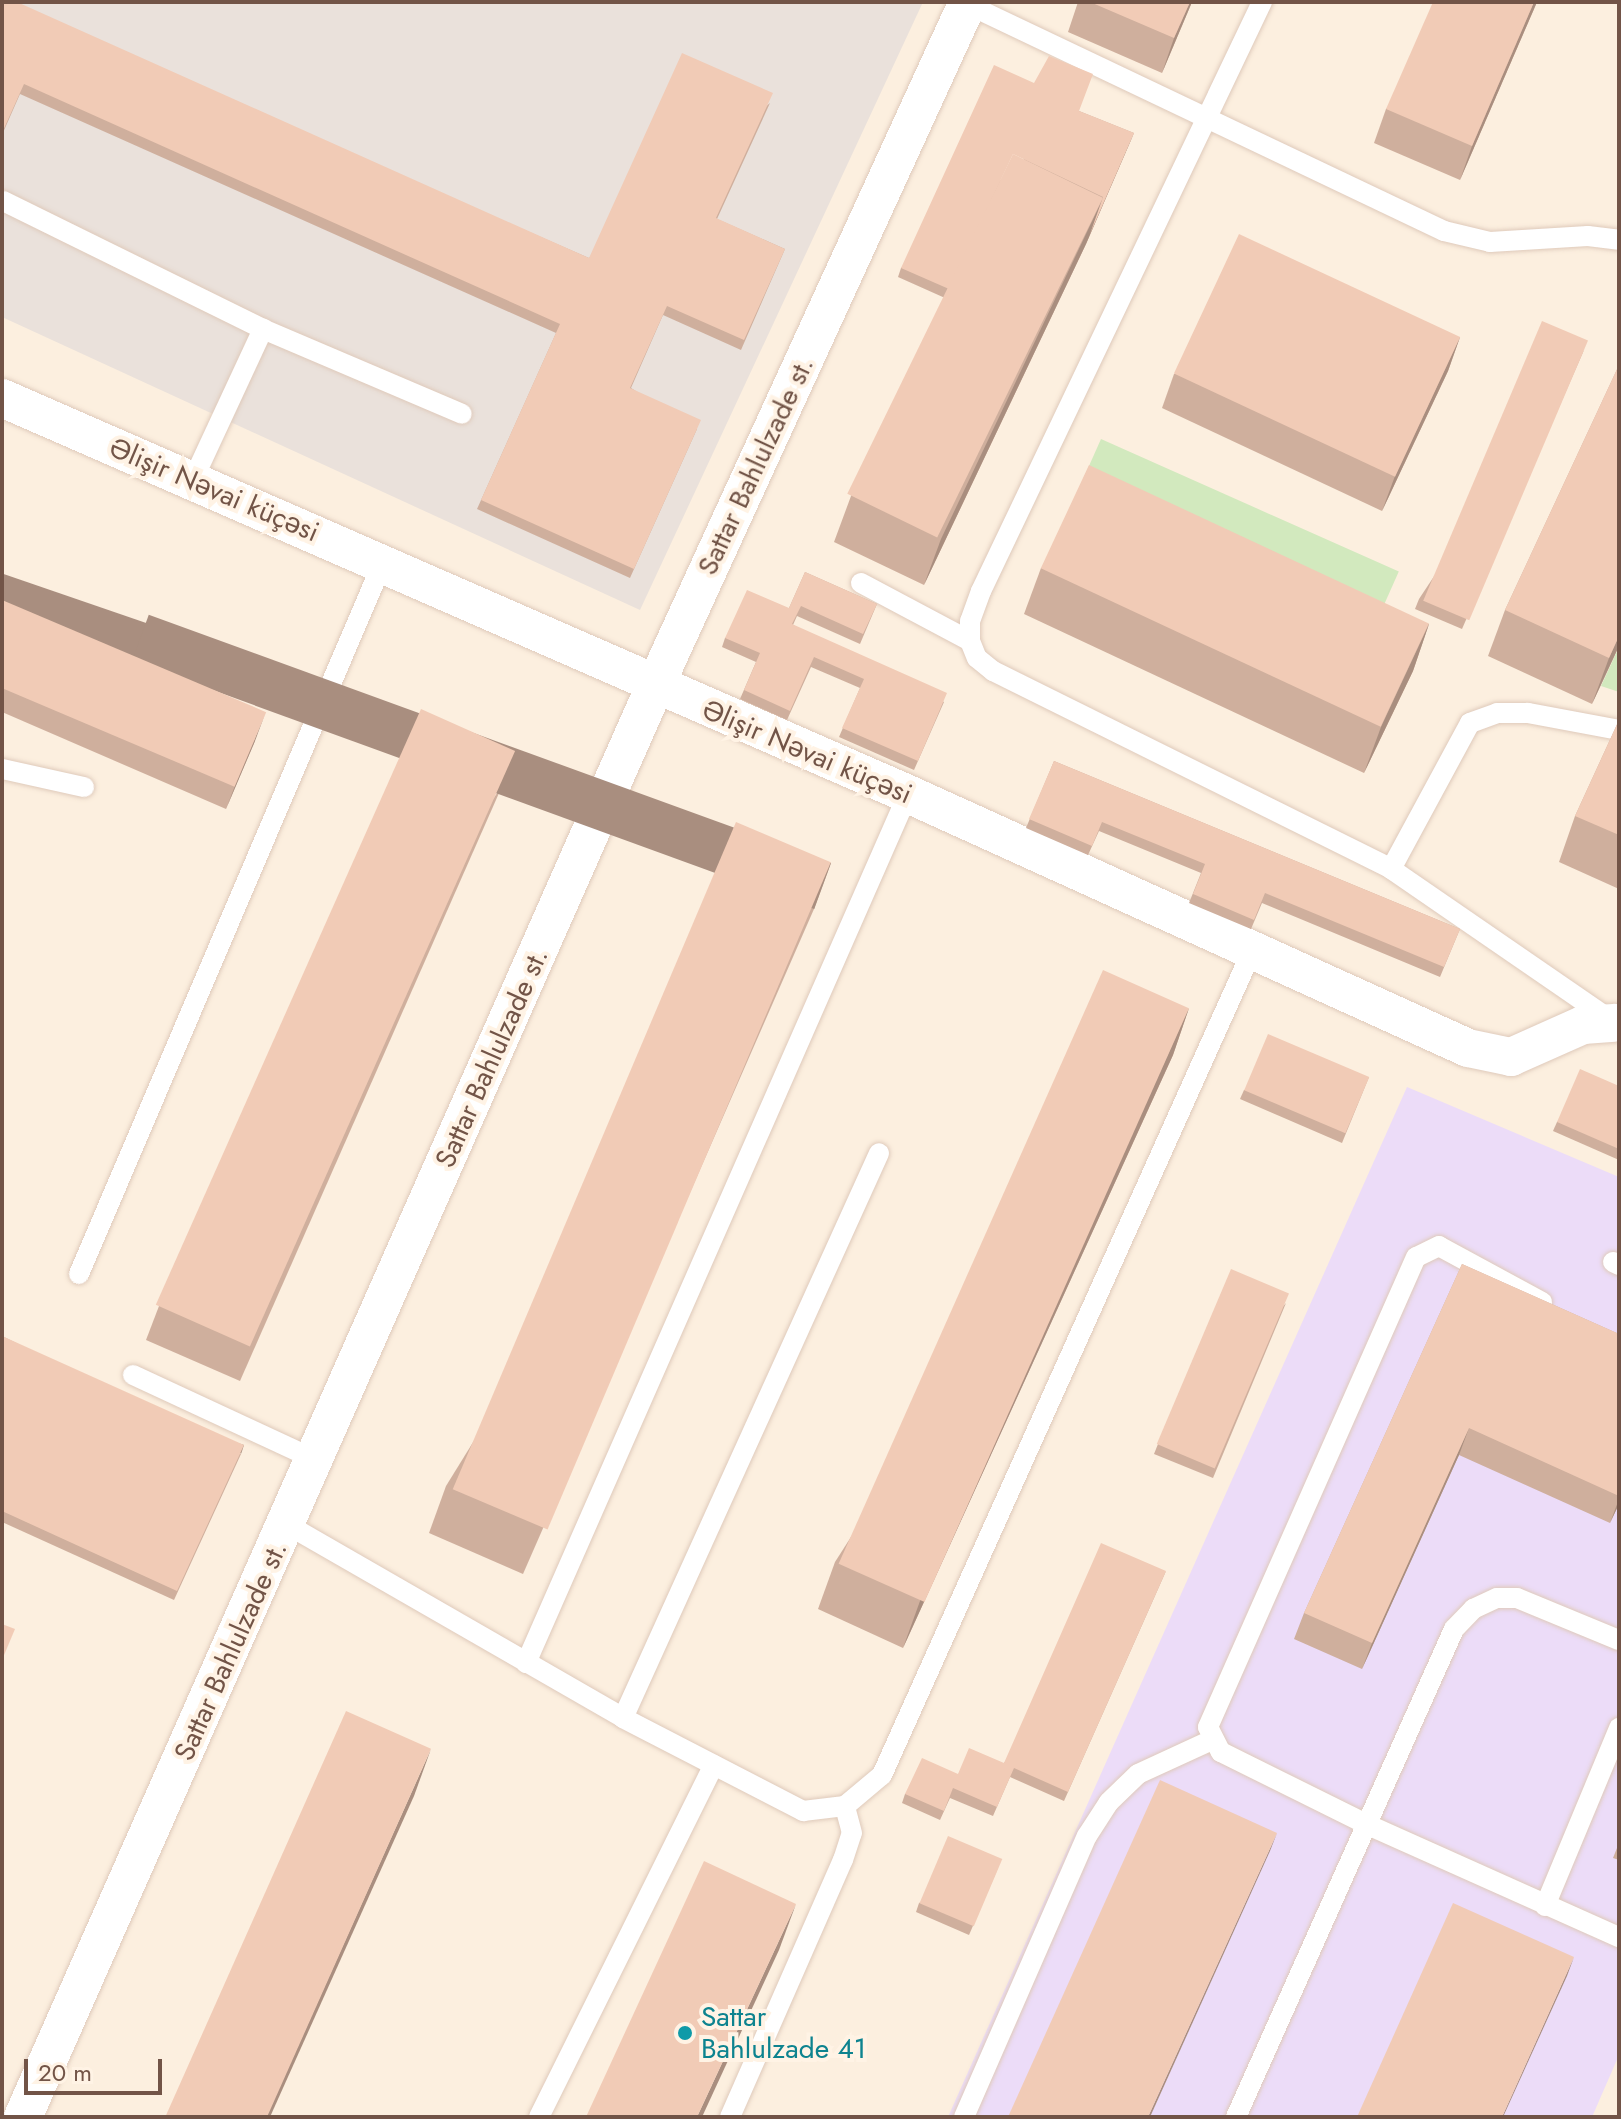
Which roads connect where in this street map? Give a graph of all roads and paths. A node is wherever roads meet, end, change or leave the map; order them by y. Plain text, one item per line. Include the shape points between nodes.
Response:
1 (1262, 2) edge
2 (968, 3) edge
3 (1208, 119) junction
4 (3, 201) edge
5 (1619, 240) edge
6 (263, 329) junction
7 (2, 398) edge
8 (462, 414) dead end
9 (192, 482) junction
10 (383, 562) junction
11 (861, 583) dead end
12 (970, 641) junction
13 (655, 686) junction
14 (1619, 730) edge
15 (2, 769) edge
16 (84, 787) dead end
17 (908, 794) junction
18 (1391, 869) junction
19 (1252, 951) junction
20 (1617, 1024) edge
21 (879, 1153) dead end
22 (79, 1274) dead end
23 (1564, 1314) edge
24 (133, 1375) dead end
25 (316, 1460) junction
26 (288, 1525) junction
27 (1619, 1640) edge
28 (526, 1663) junction
29 (623, 1718) junction
30 (1619, 1728) edge
31 (1212, 1740) junction
32 (714, 1765) junction
33 (845, 1806) junction
34 (1366, 1824) junction
35 (1545, 1906) junction
36 (1619, 1937) edge
37 (23, 2117) edge
38 (539, 2117) edge
39 (730, 2117) edge
40 (964, 2117) edge
41 (1236, 2117) edge

1 - 3 lane
2 - 3 lane
2 - 13 street, Sattar Bahlulzade st.
3 - 5 lane via 1444,231 1490,242 1588,236
3 - 12 lane via 981,591 970,621
4 - 6 lane
6 - 8 lane
6 - 9 lane
7 - 9 street, Əlişir Nəvai küçəsi
9 - 10 street, Əlişir Nəvai küçəsi
10 - 13 street, Əlişir Nəvai küçəsi
10 - 22 lane
11 - 12 lane
12 - 18 lane via 977,658 993,671
13 - 17 street, Əlişir Nəvai küçəsi
13 - 25 street, Sattar Bahlulzade st.
14 - 18 lane via 1528,713 1497,713 1470,723
15 - 16 lane
17 - 19 street, Əlişir Nəvai küçəsi
17 - 28 lane
18 - 20 lane
19 - 20 street, Əlişir Nəvai küçəsi via 1489,1055 1511,1057 1583,1025
19 - 33 lane via 882,1775
21 - 29 lane
23 - 31 lane via 1439,1246 1416,1257 1208,1727
24 - 25 lane
25 - 26 street, Sattar Bahlulzade st.
26 - 28 lane
26 - 37 street, Sattar Bahlulzade st.
27 - 34 lane via 1517,1598 1497,1598 1473,1609 1454,1629
28 - 29 lane
29 - 32 lane
30 - 35 lane
31 - 34 lane via 1221,1752
31 - 40 lane via 1138,1774 1109,1802 1087,1836
32 - 33 lane via 803,1811
32 - 38 lane
33 - 39 lane via 852,1833 843,1860
34 - 35 lane
34 - 41 lane
35 - 36 lane

